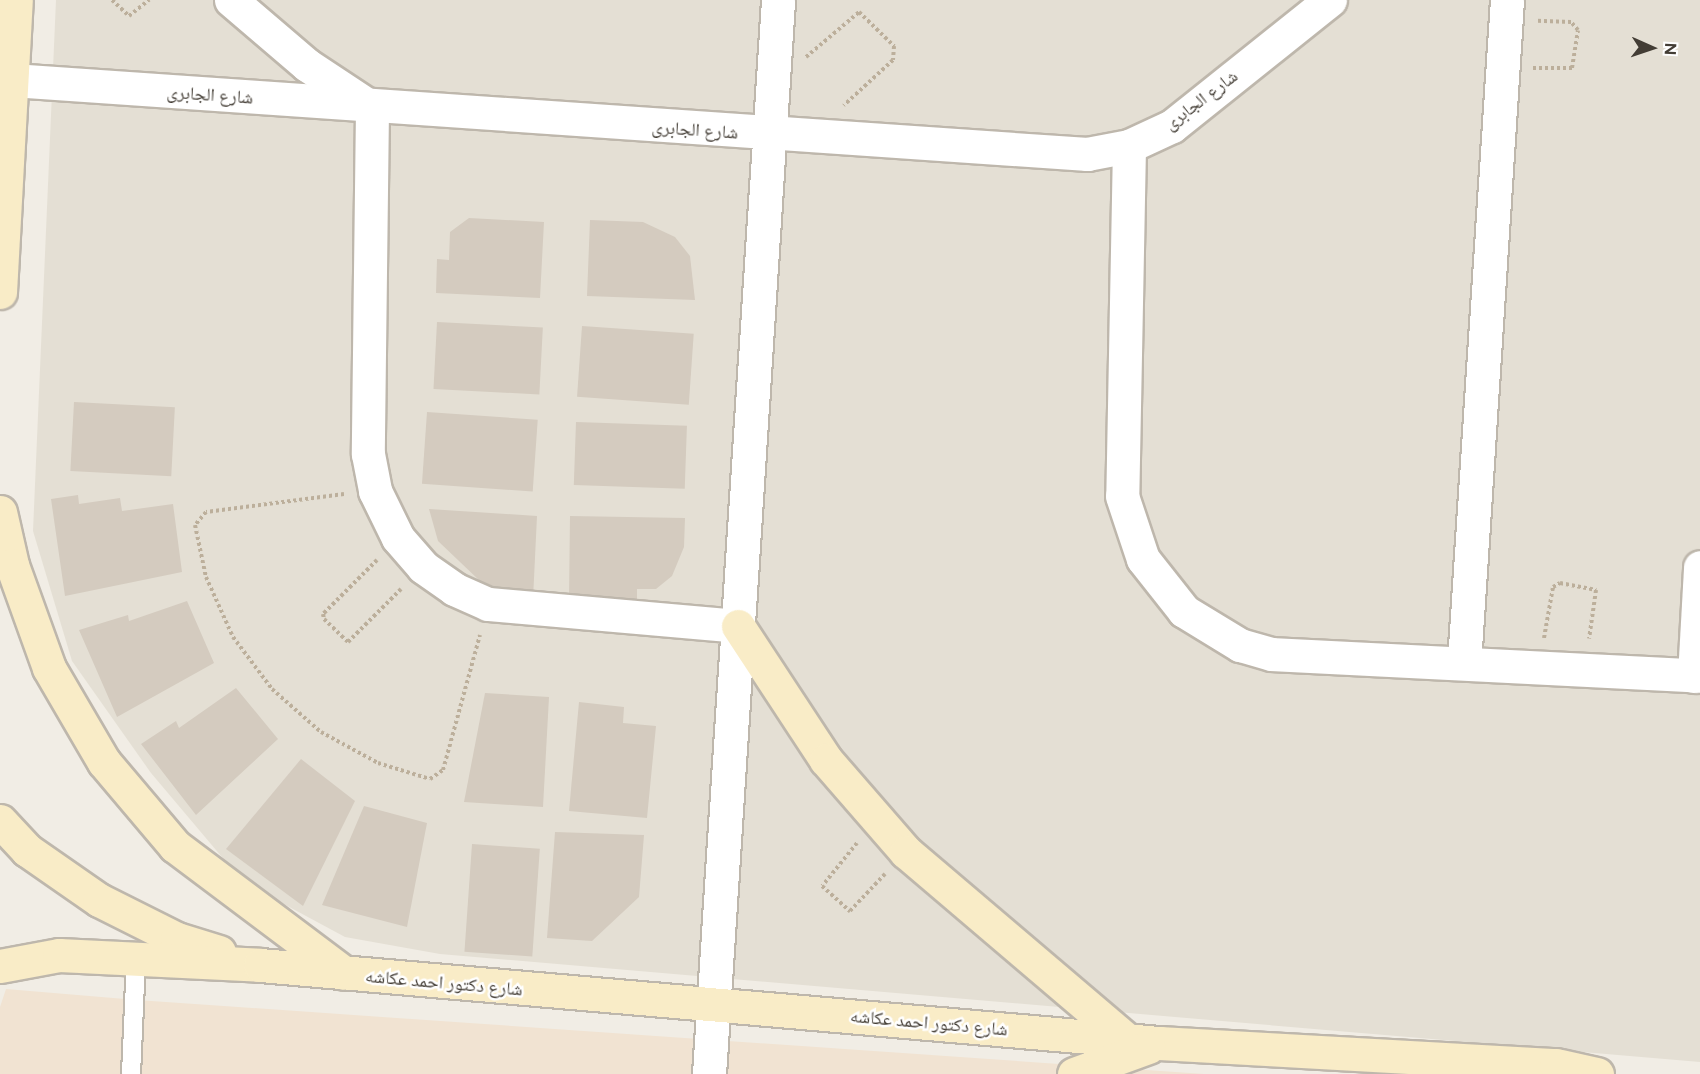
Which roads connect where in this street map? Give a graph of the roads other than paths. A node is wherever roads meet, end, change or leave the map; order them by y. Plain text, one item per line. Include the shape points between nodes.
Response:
1 (16, 0) edge
2 (231, 0) edge
3 (778, 0) edge
4 (1330, 0) edge
5 (1506, 10) edge
6 (12, 80) junction
7 (372, 108) junction
8 (769, 135) junction
9 (1129, 146) junction
10 (0, 292) edge
11 (0, 512) edge
12 (1700, 567) edge
13 (738, 626) junction
14 (1464, 663) junction
15 (1697, 676) edge
16 (0, 821) edge
17 (136, 960) junction
18 (261, 965) junction
19 (0, 966) edge
20 (348, 975) junction
21 (713, 1005) junction
22 (1127, 1040) junction
23 (1159, 1043) junction
24 (131, 1074) edge
25 (709, 1074) edge
26 (1074, 1074) edge
27 (1597, 1074) edge

1 - 6 street
2 - 7 street via 307,65
3 - 8 street
4 - 9 street, شارع الجابرى via 1172,126
5 - 14 street
6 - 7 street, شارع الجابرى
6 - 10 street
7 - 8 street, شارع الجابرى
7 - 13 street via 368,454 375,490 398,538 423,567 488,604
8 - 9 street, شارع الجابرى via 1045,155
8 - 13 street
9 - 14 street via 1122,496 1143,559 1184,611 1240,645 1272,654
11 - 20 street via 12,565 50,668 104,762 175,846 260,915
12 - 15 street
13 - 21 street
13 - 22 street via 826,760 906,852
14 - 15 street
16 - 18 street, شارع دكتور احمد عكاشه via 27,850 99,900 177,939
17 - 18 street, شارع دكتور احمد عكاشه
17 - 19 street, شارع دكتور احمد عكاشه via 59,955
17 - 24 lane
18 - 20 street, شارع دكتور احمد عكاشه
20 - 21 street, شارع دكتور احمد عكاشه
21 - 22 street, شارع دكتور احمد عكاشه
21 - 25 street
22 - 23 street, شارع دكتور احمد عكاشه
23 - 26 street
23 - 27 street, شارع دكتور احمد عكاشه via 1556,1065

